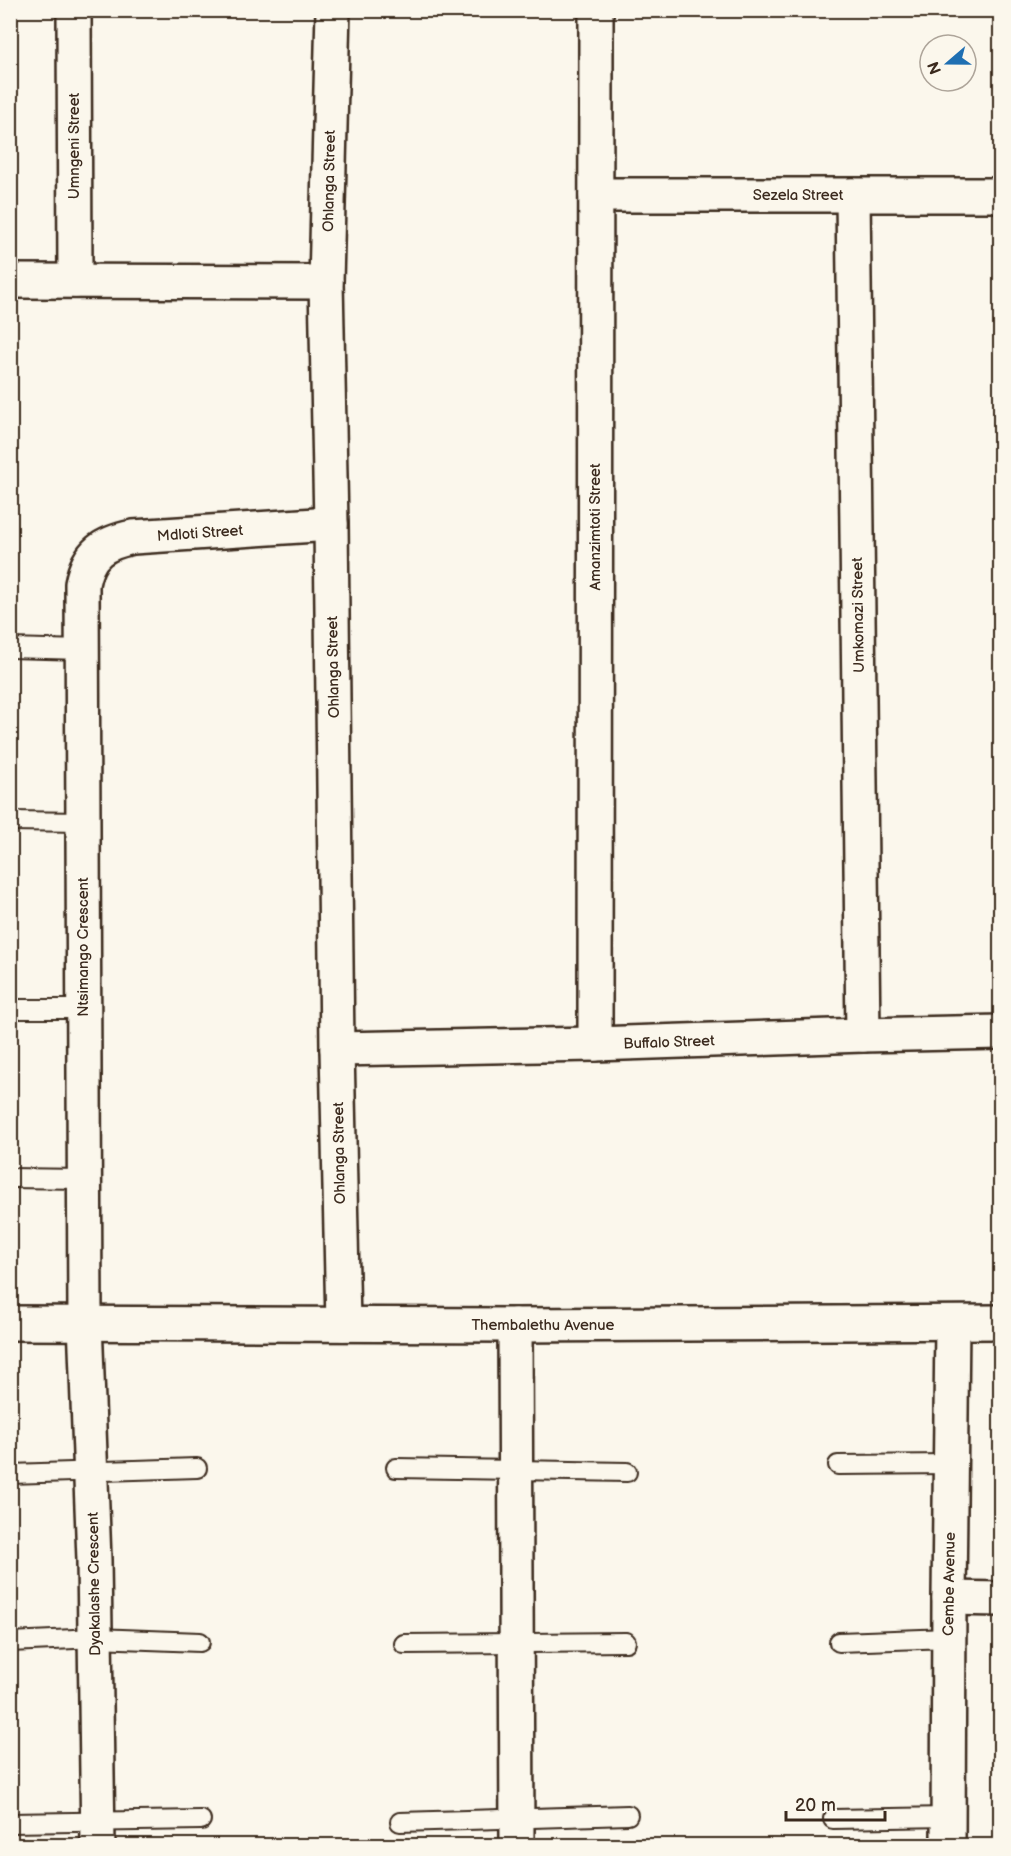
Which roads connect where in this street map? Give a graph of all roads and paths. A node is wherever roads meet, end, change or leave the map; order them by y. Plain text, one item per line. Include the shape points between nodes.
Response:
1 (74, 10) edge
2 (333, 10) edge
3 (596, 10) edge
4 (596, 195) junction
5 (853, 195) junction
6 (1000, 195) edge
7 (10, 281) edge
8 (75, 281) junction
9 (326, 282) junction
10 (332, 524) junction
11 (84, 573) joint
12 (10, 648) edge
13 (82, 650) junction
14 (10, 821) edge
15 (83, 822) junction
16 (10, 1009) edge
17 (84, 1009) junction
18 (1000, 1032) edge
19 (863, 1035) junction
20 (595, 1044) junction
21 (337, 1049) junction
22 (10, 1178) edge
23 (84, 1179) junction
24 (85, 1322) junction
25 (1000, 1322) edge
26 (10, 1323) edge
27 (952, 1323) junction
28 (343, 1324) junction
29 (514, 1325) junction
30 (951, 1464) junction
31 (838, 1465) dead end
32 (197, 1468) dead end
33 (396, 1468) dead end
34 (91, 1470) junction
35 (515, 1470) junction
36 (627, 1472) dead end
37 (10, 1473) edge
38 (949, 1598) junction
39 (1000, 1599) edge
40 (96, 1638) junction
41 (949, 1638) junction
42 (10, 1642) edge
43 (200, 1642) dead end
44 (626, 1642) dead end
45 (839, 1642) dead end
46 (516, 1643) junction
47 (404, 1644) dead end
48 (628, 1815) dead end
49 (832, 1819) dead end
50 (201, 1820) dead end
51 (400, 1822) dead end
52 (10, 1823) edge
53 (948, 1831) edge
54 (517, 1832) edge
55 (98, 1833) edge

1 - 8 street, Umngeni Street
2 - 9 street, Ohlanga Street
3 - 4 street, Amanzimtoti Street
4 - 5 street, Sezela Street
4 - 20 street, Amanzimtoti Street
5 - 6 street, Sezela Street
5 - 19 street, Umkomazi Street
7 - 8 street
8 - 9 street
9 - 10 street, Ohlanga Street
10 - 11 street, Mdloti Street via 118,540 97,551
10 - 21 street, Ohlanga Street
11 - 13 street, Ntsimango Crescent
12 - 13 lane
13 - 15 street, Ntsimango Crescent
14 - 15 lane
15 - 17 street, Ntsimango Crescent
16 - 17 lane
17 - 23 street, Ntsimango Crescent
18 - 19 street, Buffalo Street
19 - 20 street, Buffalo Street
20 - 21 street, Buffalo Street
21 - 28 street, Ohlanga Street
22 - 23 lane
23 - 24 street, Ntsimango Crescent
24 - 26 street, Thembalethu Avenue
24 - 28 street, Thembalethu Avenue
24 - 34 street, Dyakalashe Crescent
25 - 27 street, Thembalethu Avenue
27 - 29 street, Thembalethu Avenue
27 - 30 street, Cembe Avenue
28 - 29 street, Thembalethu Avenue
29 - 35 street
30 - 31 lane
30 - 38 street, Cembe Avenue
32 - 34 lane
33 - 35 lane
34 - 37 lane
34 - 40 street, Dyakalashe Crescent
35 - 36 lane
35 - 46 street
38 - 39 street
38 - 41 street, Cembe Avenue
40 - 42 lane
40 - 43 lane
40 - 55 street, Dyakalashe Crescent
41 - 45 lane
41 - 53 street, Cembe Avenue
44 - 46 lane
46 - 47 lane
46 - 54 street
48 - 54 lane
49 - 53 lane
50 - 55 lane
51 - 54 lane
52 - 55 lane

